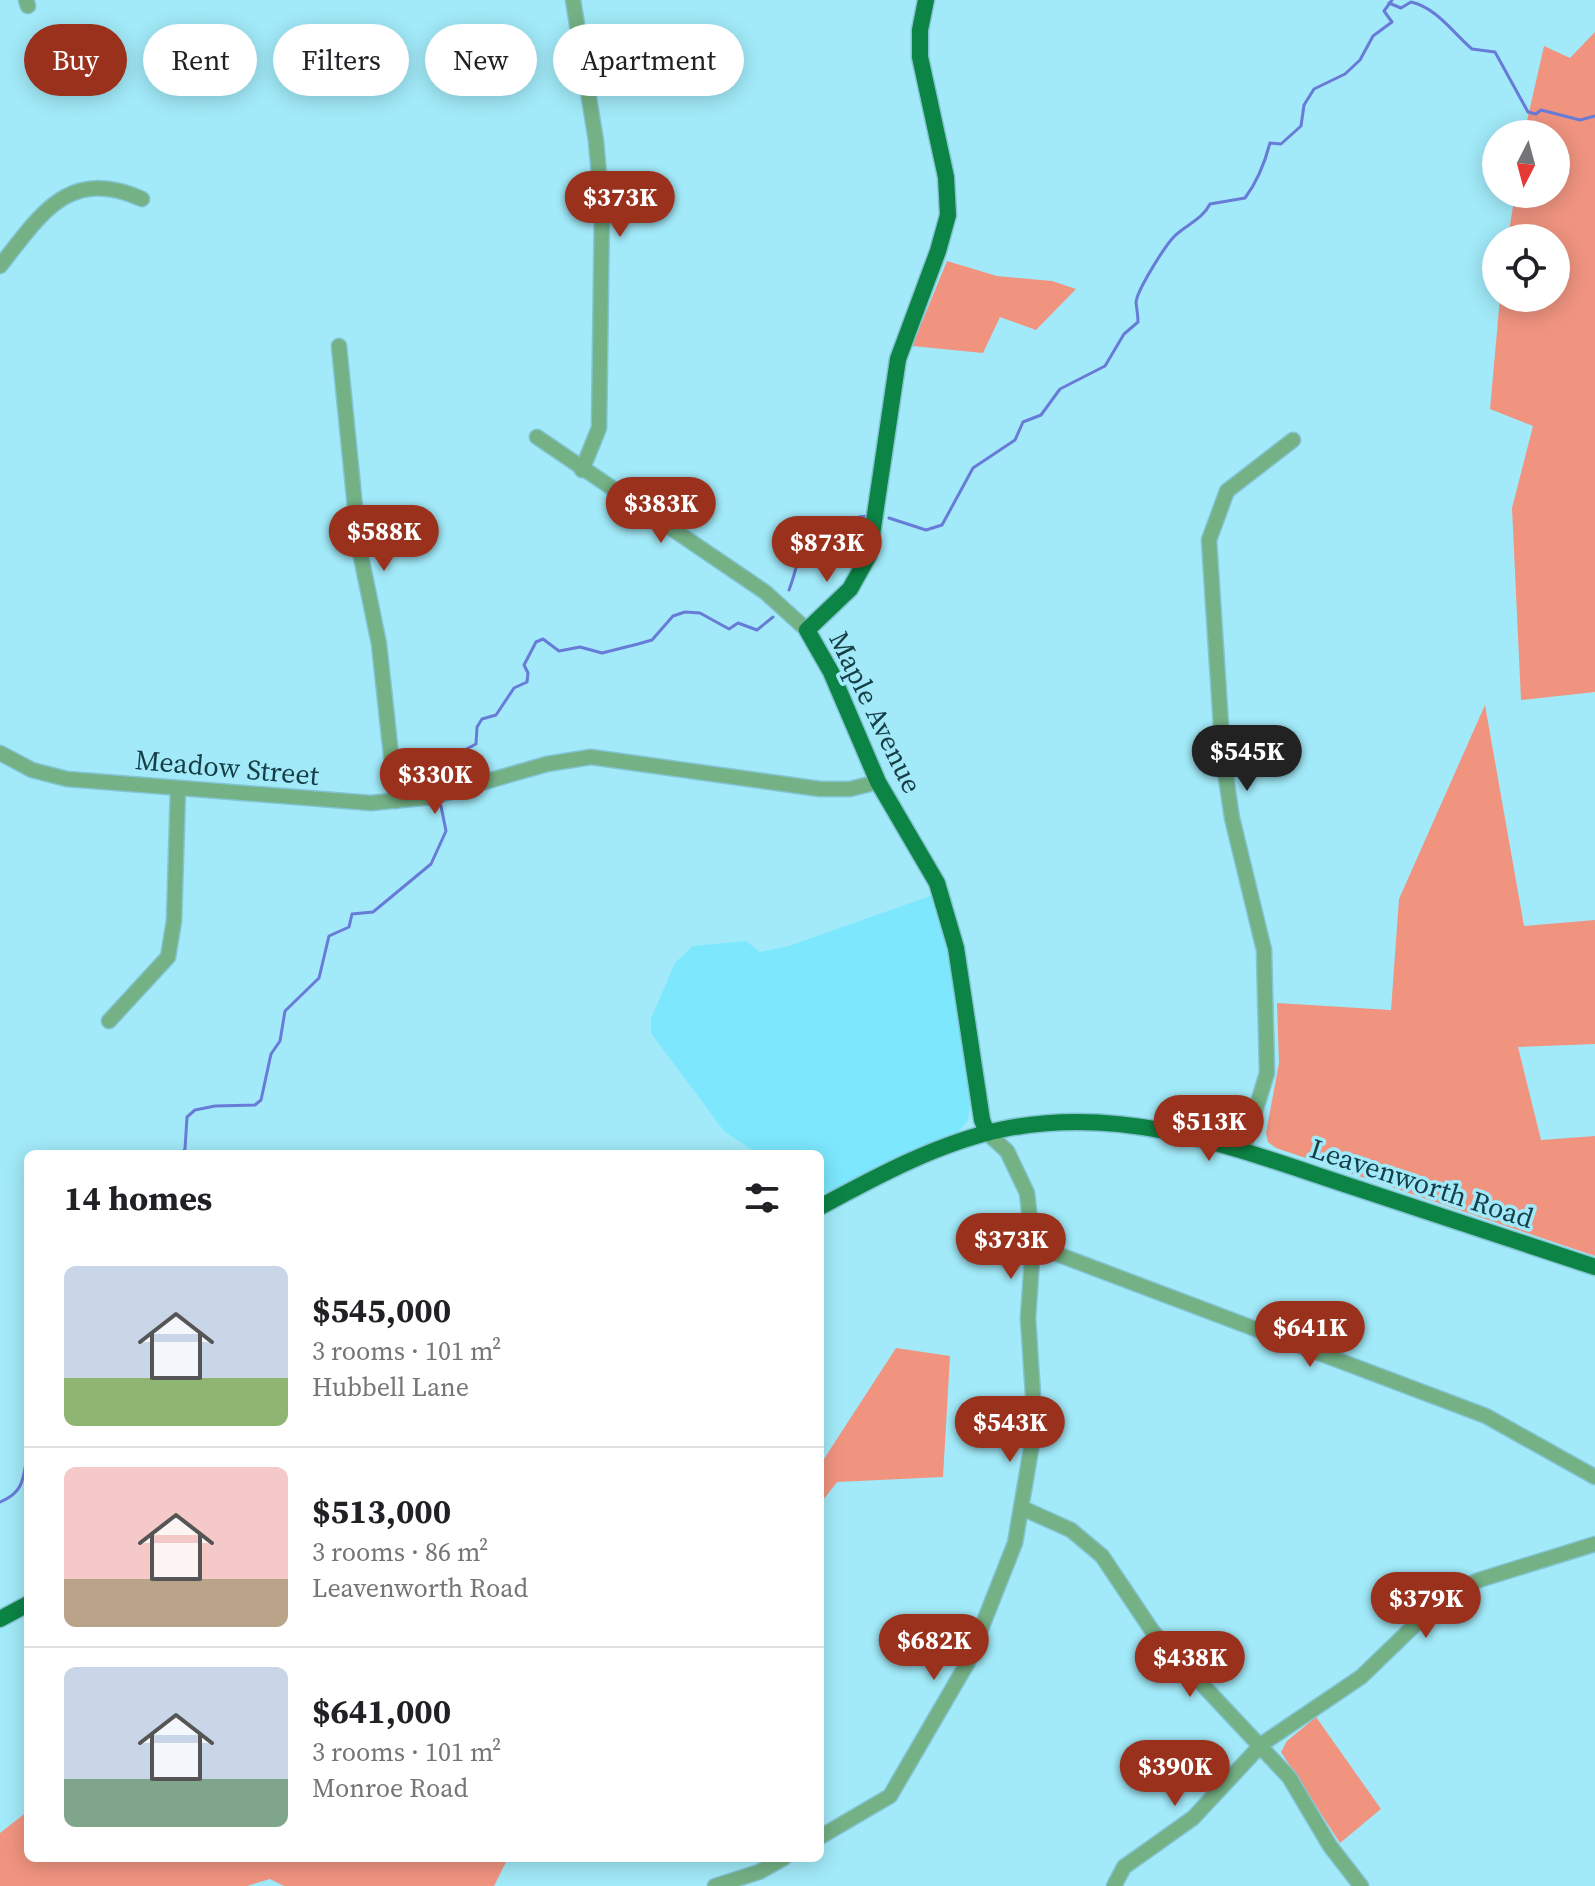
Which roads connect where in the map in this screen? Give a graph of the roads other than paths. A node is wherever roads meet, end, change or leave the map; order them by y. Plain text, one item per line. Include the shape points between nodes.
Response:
1 (573, 0) edge
2 (926, 0) edge
3 (142, 199) dead end
4 (0, 266) edge
5 (339, 346) dead end
6 (537, 437) dead end
7 (1293, 440) dead end
8 (582, 470) junction
9 (807, 630) junction
10 (1, 754) edge
11 (878, 782) junction
12 (178, 789) junction
13 (396, 801) junction
14 (109, 1021) dead end
15 (987, 1133) junction
16 (1243, 1151) junction
17 (824, 1205) edge
18 (1033, 1245) junction
19 (1595, 1267) edge
20 (1595, 1477) edge
21 (1022, 1508) junction
22 (1595, 1544) edge
23 (24, 1606) edge
24 (0, 1619) edge
25 (1262, 1744) junction
26 (824, 1835) edge
27 (777, 1862) edge
28 (715, 1886) edge
29 (1114, 1886) edge
30 (1361, 1886) edge

1 - 8 street via 602,208 599,428
2 - 9 main road, Maple Avenue via 920,57 946,177 946,225 898,359 869,555 850,589
3 - 4 street via 119,188 78,189 46,208
5 - 13 street via 359,547 379,644
6 - 8 street
7 - 16 street via 1227,491 1209,540 1223,757 1264,950 1267,1073
8 - 9 street via 765,592
9 - 11 main road, Maple Avenue
10 - 12 street, Meadow Street via 51,776
11 - 13 street, Meadow Street via 820,789 591,757 432,797
11 - 15 main road, Maple Avenue via 921,851 948,917
12 - 13 street, Meadow Street via 336,802
12 - 14 street via 168,957
15 - 16 main road, Leavenworth Road via 1101,1120
15 - 17 main road, Leavenworth Road via 907,1163
15 - 18 street via 1007,1151 1027,1193
16 - 19 main road, Leavenworth Road
18 - 20 street via 1486,1416
18 - 21 street via 1028,1318 1035,1426
21 - 25 street via 1071,1530 1102,1556 1153,1632
21 - 26 street via 1015,1543 968,1662 890,1796
22 - 25 street via 1445,1596 1361,1677
23 - 24 main road
25 - 29 street via 1193,1818 1124,1867
25 - 30 street
27 - 28 street

